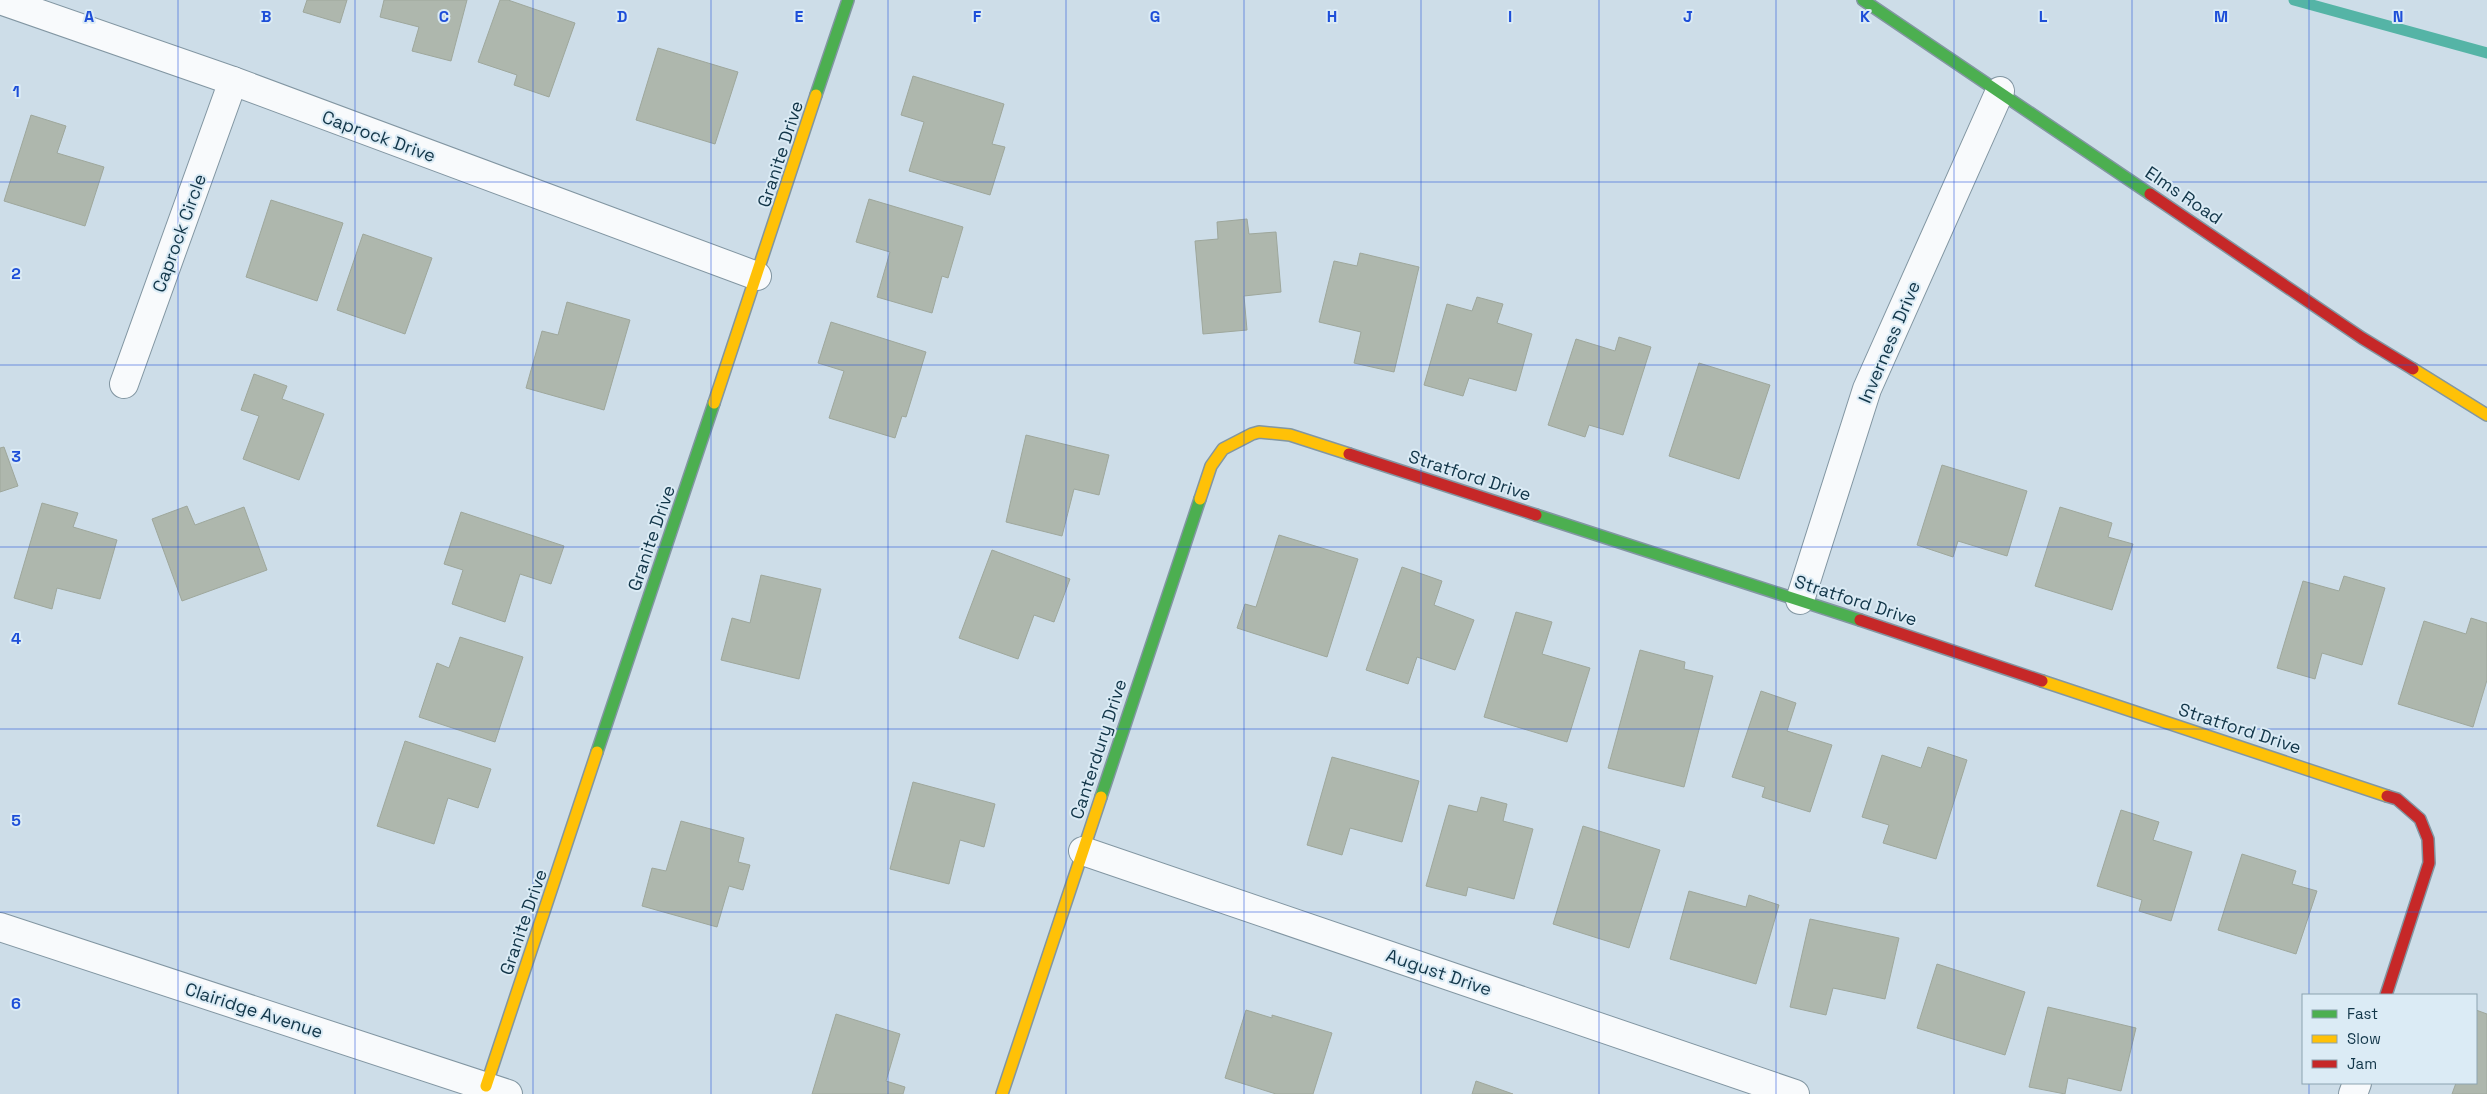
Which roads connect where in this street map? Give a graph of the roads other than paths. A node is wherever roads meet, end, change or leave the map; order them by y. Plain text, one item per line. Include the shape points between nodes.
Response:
1 (0, 0) edge
2 (848, 0) edge
3 (1863, 0) edge
4 (234, 81) junction
5 (2000, 91) junction
6 (757, 276) junction
7 (124, 384) dead end
8 (2487, 416) edge
9 (1252, 434) joint
10 (1800, 600) junction
11 (1083, 851) junction
12 (0, 926) edge
13 (2386, 994) edge
14 (497, 1090) edge
15 (1002, 1094) edge
16 (1795, 1094) edge

1 - 4 street, Caprock Drive
2 - 6 street, Granite Drive
3 - 5 street, Elms Road
4 - 6 street, Caprock Drive
4 - 7 street, Caprock Circle
5 - 8 street, Elms Road via 2362,338
5 - 10 street, Inverness Drive via 1867,389
6 - 14 street, Granite Drive
9 - 10 street, Stratford Drive via 1290,435
9 - 11 street, Canterdury Drive via 1223,449 1211,466
10 - 13 street, Stratford Drive via 2397,799 2420,819 2428,838 2429,863
11 - 15 street, Canterdury Drive
11 - 16 street, August Drive
12 - 14 street, Clairidge Avenue

